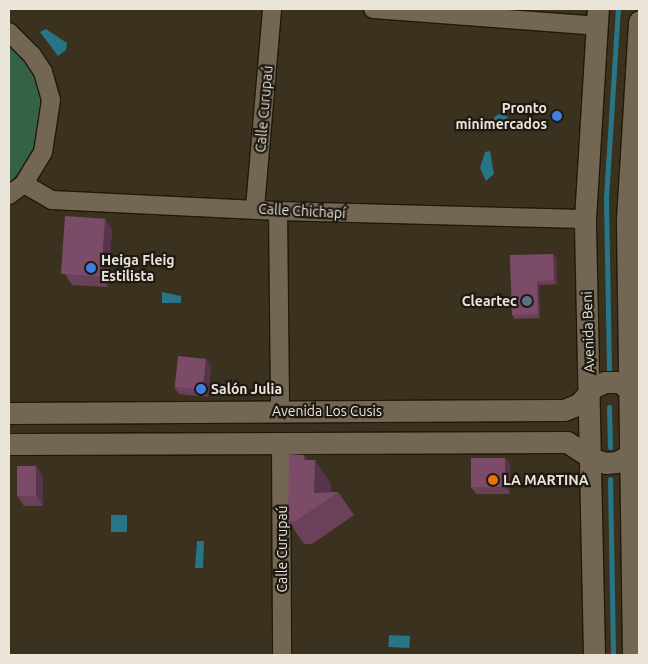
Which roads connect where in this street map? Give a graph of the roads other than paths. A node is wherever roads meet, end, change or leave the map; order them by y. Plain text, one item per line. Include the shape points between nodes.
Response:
1 (272, 9) edge
2 (373, 9) edge
3 (597, 17) edge
4 (639, 21) edge
5 (9, 32) edge
6 (635, 144) edge
7 (24, 184) junction
8 (9, 195) edge
9 (255, 208) junction
10 (278, 211) junction
11 (585, 219) junction
12 (590, 392) junction
13 (635, 398) edge
14 (546, 410) junction
15 (280, 411) junction
16 (217, 412) junction
17 (9, 413) edge
18 (547, 442) junction
19 (216, 443) junction
20 (282, 443) junction
21 (9, 444) edge
22 (635, 450) edge
23 (591, 457) junction
24 (282, 655) edge
25 (594, 655) edge
26 (633, 655) edge

1 - 9 street, Calle Curupaú
2 - 3 street
3 - 11 street, Avenida Beni
4 - 6 street
5 - 7 street via 32,55 42,72 51,100 46,144
6 - 13 street via 627,219
7 - 8 street
7 - 9 street, Calle Chichapí via 52,200
9 - 10 street, Calle Chichapí
10 - 11 street, Calle Chichapí
10 - 15 street
11 - 12 street, Avenida Beni
12 - 13 street, Avenida Los Cusis via 610,381 620,382
12 - 14 street, Avenida Los Cusis via 574,407
12 - 23 street, Avenida Beni
13 - 22 street
14 - 15 street, Avenida Los Cusis
14 - 18 street
15 - 16 street, Avenida Los Cusis
16 - 17 street, Avenida Los Cusis
16 - 19 street
18 - 20 street
18 - 23 street via 567,442
19 - 20 street
19 - 21 street
20 - 24 street, Calle Curupaú
22 - 23 street via 612,463
22 - 26 street
23 - 25 street, Avenida Beni

